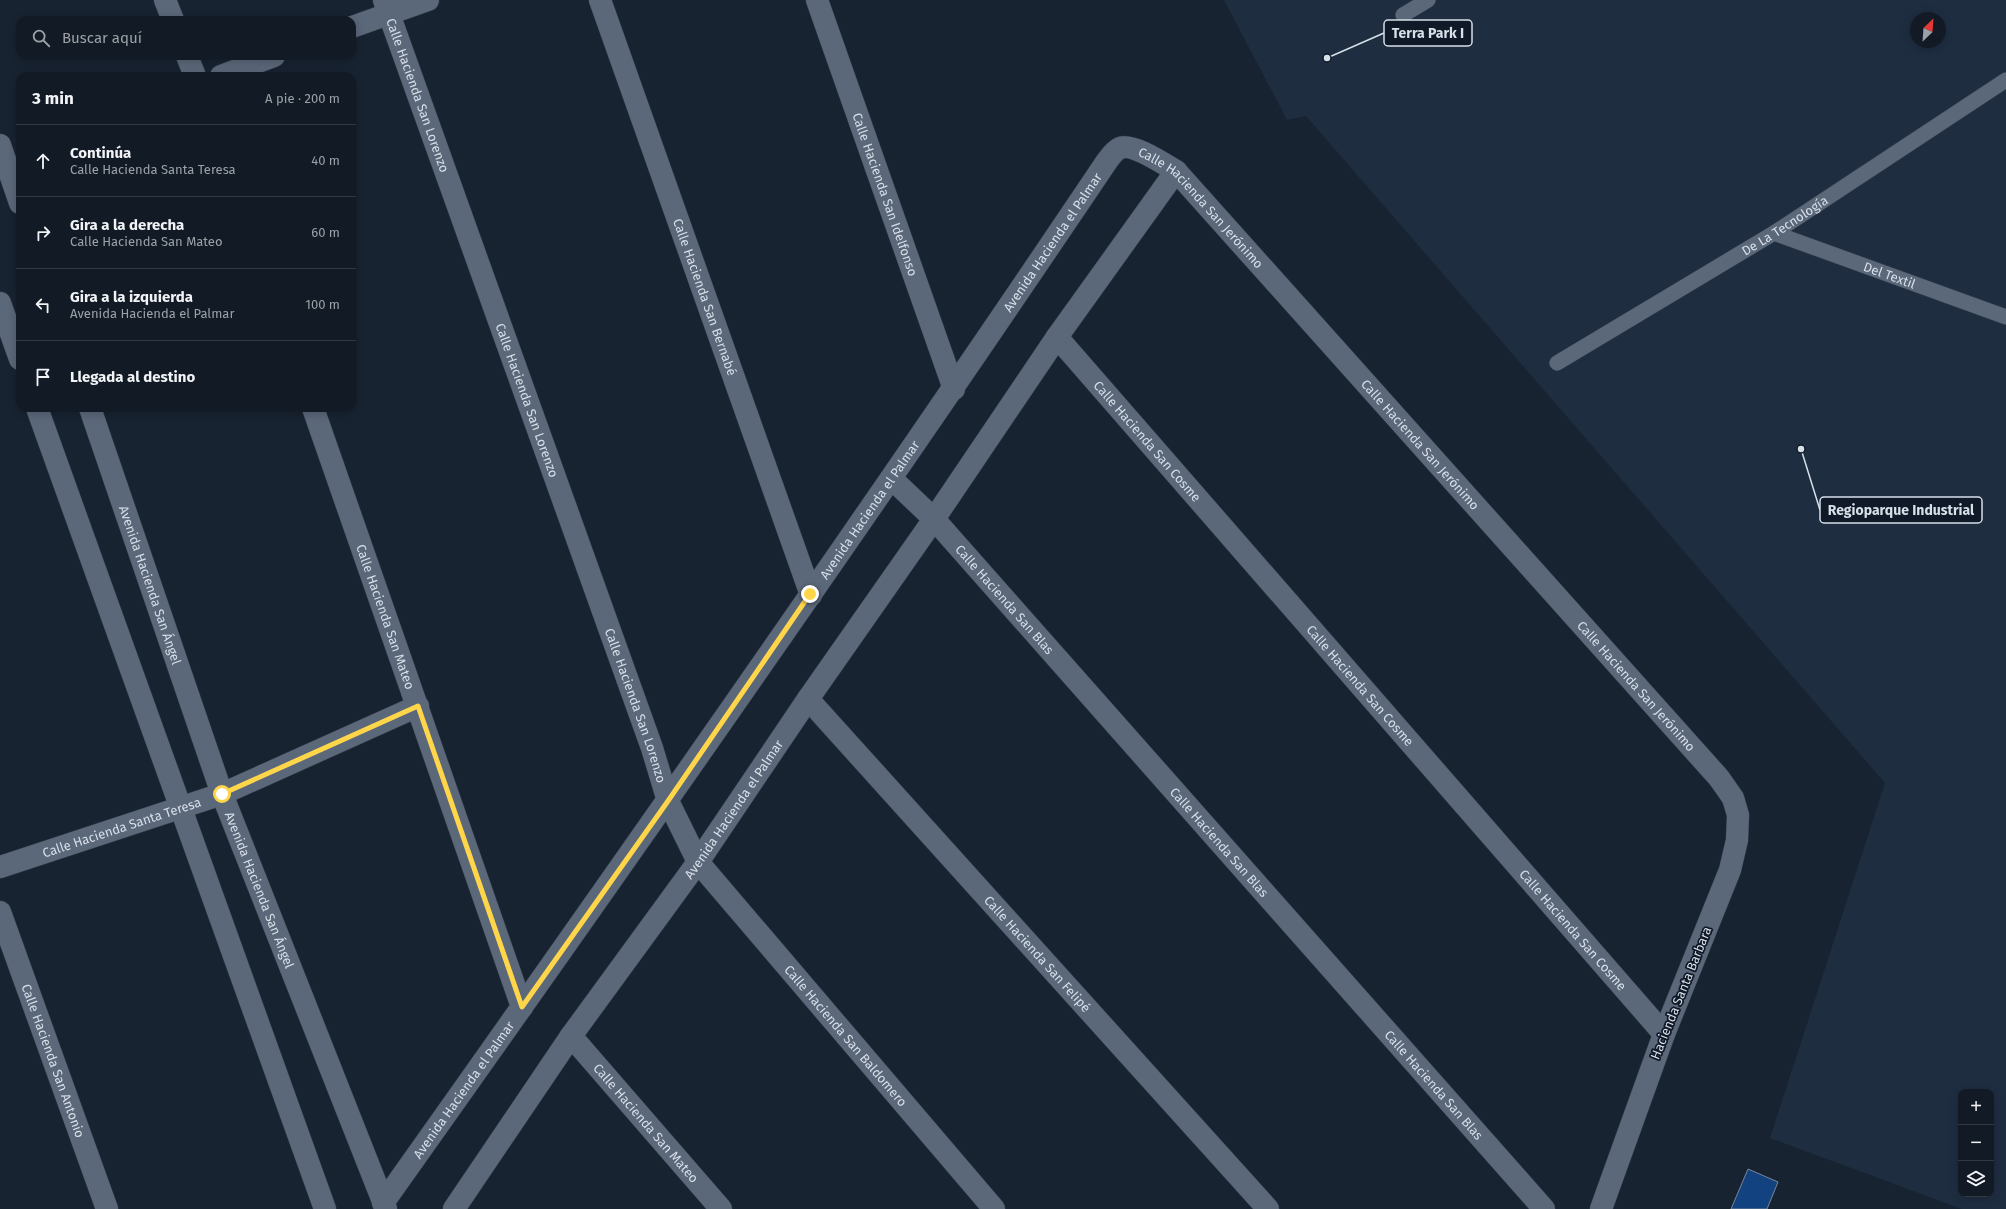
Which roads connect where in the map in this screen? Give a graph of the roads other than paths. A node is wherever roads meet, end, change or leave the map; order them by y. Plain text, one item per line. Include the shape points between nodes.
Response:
1 (165, 0) edge
2 (428, 0) edge
3 (600, 0) edge
4 (817, 0) edge
5 (1428, 0) edge
6 (386, 6) edge
7 (1402, 14) dead end
8 (171, 16) edge
9 (356, 24) edge
10 (189, 60) edge
11 (264, 60) edge
12 (194, 72) edge
13 (232, 72) edge
14 (2006, 80) edge
15 (0, 145) edge
16 (1107, 162) joint
17 (1176, 171) junction
18 (16, 191) edge
19 (1774, 233) junction
20 (0, 303) edge
21 (2006, 317) edge
22 (1057, 337) junction
23 (16, 349) edge
24 (1557, 362) dead end
25 (954, 389) junction
26 (38, 412) edge
27 (91, 412) edge
28 (314, 412) edge
29 (892, 479) junction
30 (934, 519) junction
31 (810, 594) junction
32 (808, 699) junction
33 (418, 706) junction
34 (1719, 778) joint
35 (222, 794) junction
36 (668, 801) junction
37 (179, 808) junction
38 (698, 862) junction
39 (0, 867) edge
40 (0, 912) edge
41 (522, 1007) junction
42 (1664, 1034) junction
43 (571, 1036) junction
44 (383, 1207) edge
45 (107, 1209) edge
46 (325, 1209) edge
47 (454, 1209) edge
48 (721, 1209) edge
49 (994, 1209) edge
50 (1268, 1209) edge
51 (1544, 1209) edge
52 (1600, 1209) edge

1 - 8 street
2 - 6 street
3 - 31 street, Calle Hacienda San Bernabé
4 - 25 street, Calle Hacienda San Idelfonso
5 - 7 lane
6 - 9 street
6 - 36 street, Calle Hacienda San Lorenzo via 652,748
10 - 12 street
11 - 13 street
14 - 19 lane, De La Tecnología
15 - 18 street
16 - 17 street, Calle Hacienda San Jerónimo via 1119,148 1134,148
16 - 25 street, Avenida Hacienda el Palmar
17 - 22 street, Avenida Hacienda el Palmar
17 - 34 street, Calle Hacienda San Jerónimo
19 - 21 lane, Del Textil
19 - 24 lane, De La Tecnología
20 - 23 street
22 - 30 street, Avenida Hacienda el Palmar
22 - 42 street, Calle Hacienda San Cosme
25 - 29 street, Avenida Hacienda el Palmar
26 - 37 street
27 - 35 street, Avenida Hacienda San Ángel
28 - 33 street, Calle Hacienda San Mateo
29 - 30 street, Calle Hacienda San Blas
29 - 31 street, Avenida Hacienda el Palmar
30 - 32 street, Avenida Hacienda el Palmar
30 - 51 street, Calle Hacienda San Blas
31 - 36 street, Avenida Hacienda el Palmar
32 - 38 street, Avenida Hacienda el Palmar
32 - 50 street, Calle Hacienda San Felipé
33 - 35 street, Calle Hacienda Santa Teresa
33 - 41 street, Calle Hacienda San Mateo
34 - 42 street, Hacienda Santa Barbara via 1733,798 1738,815 1737,840 1730,870
35 - 37 street, Calle Hacienda Santa Teresa
35 - 44 street, Avenida Hacienda San Ángel
36 - 38 street, Calle Hacienda San Lorenzo
36 - 41 street, Avenida Hacienda el Palmar
37 - 39 street, Calle Hacienda Santa Teresa
37 - 46 street
38 - 43 street, Avenida Hacienda el Palmar
38 - 49 street, Calle Hacienda San Baldomero
40 - 45 street, Calle Hacienda San Antonio
41 - 44 street, Avenida Hacienda el Palmar
42 - 52 street, Hacienda Santa Barbara
43 - 47 street, Avenida Hacienda el Palmar
43 - 48 street, Calle Hacienda San Mateo

